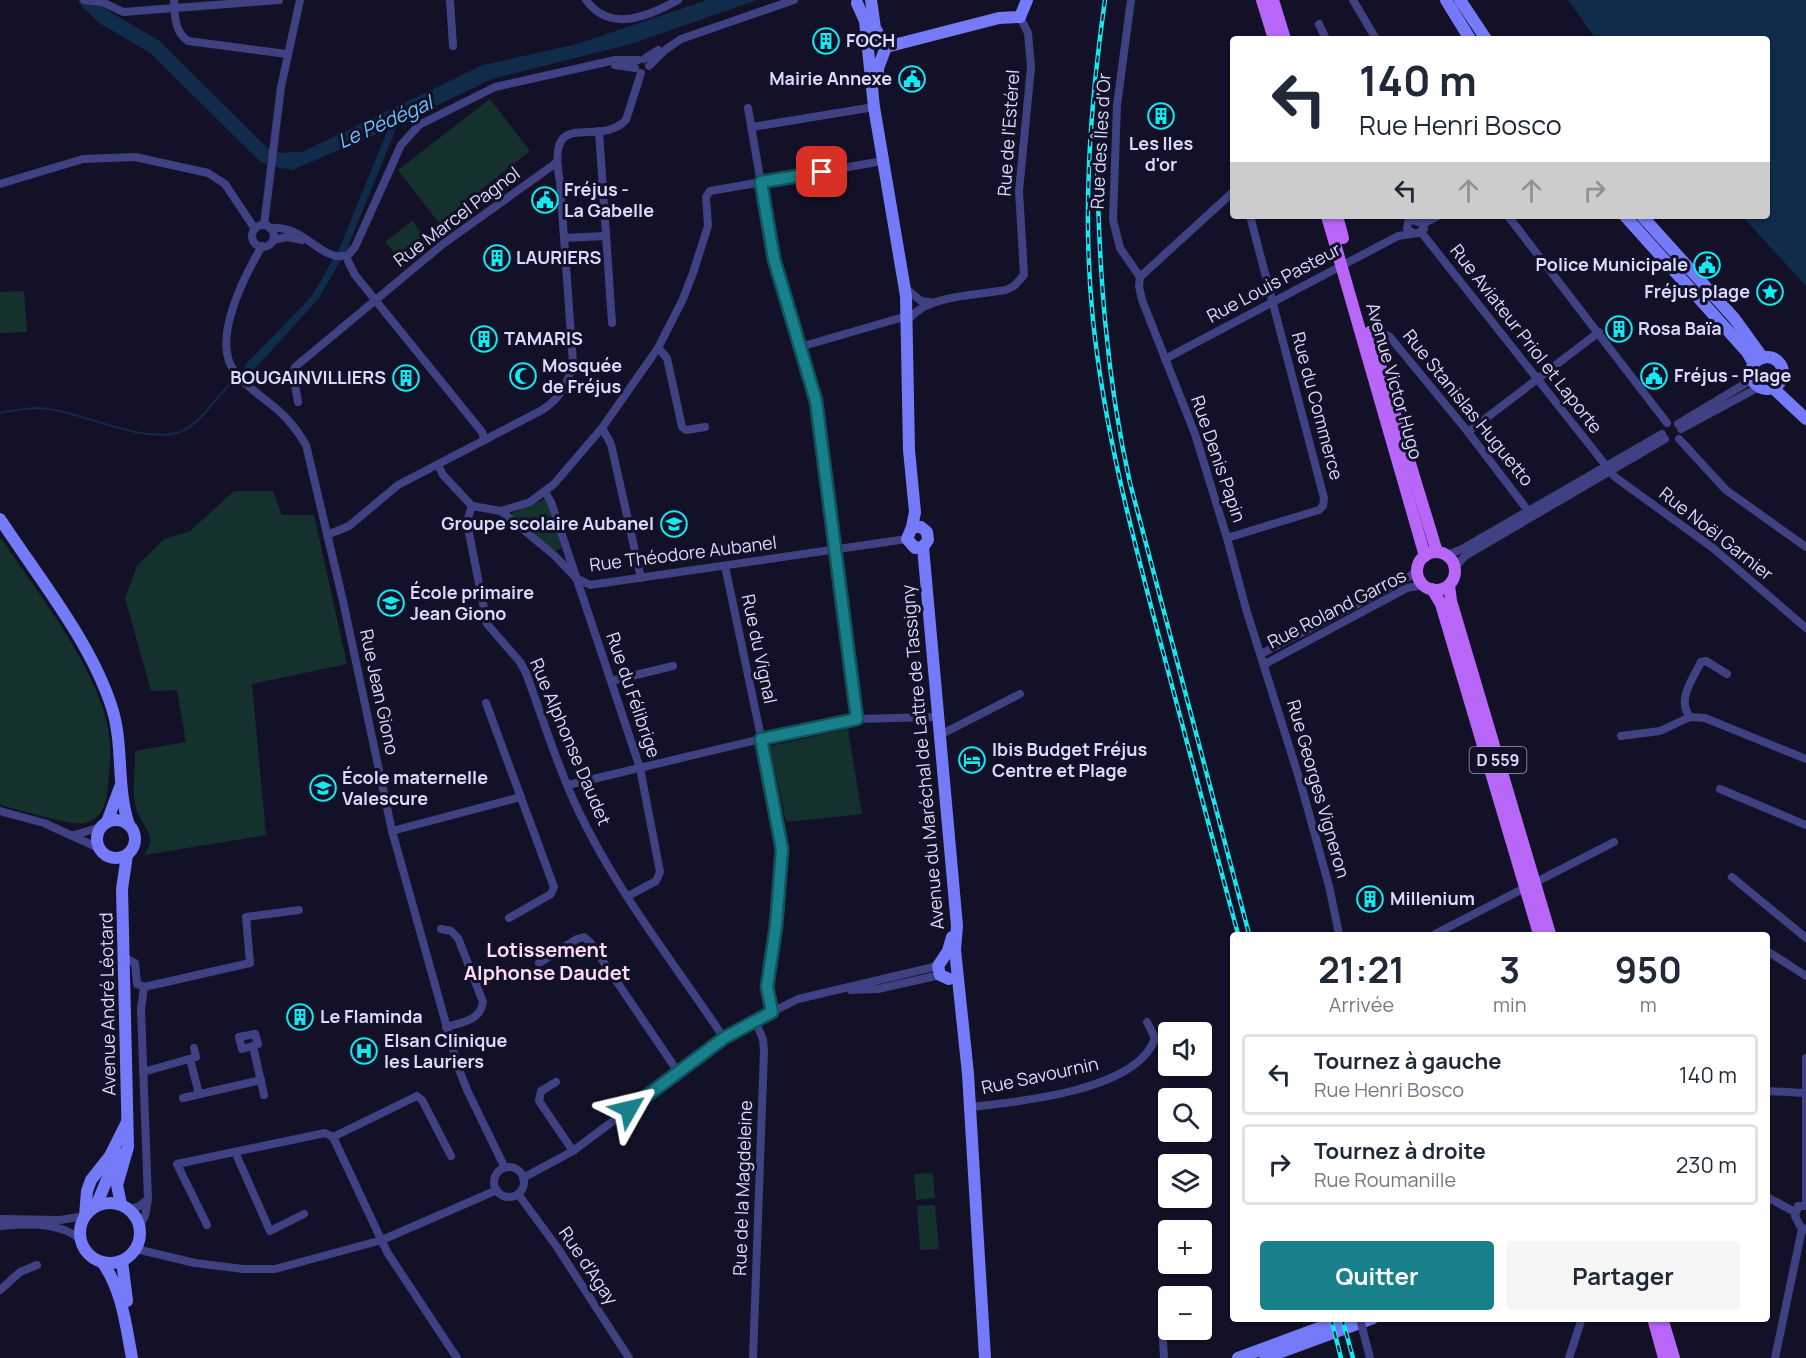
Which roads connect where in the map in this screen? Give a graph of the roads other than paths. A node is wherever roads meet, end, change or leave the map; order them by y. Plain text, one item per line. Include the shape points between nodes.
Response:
1 (84, 0) edge
2 (279, 0) edge
3 (300, 0) edge
4 (450, 0) edge
5 (586, 0) edge
6 (678, 0) edge
7 (780, 0) edge
8 (794, 0) edge
9 (1027, 0) edge
10 (1131, 0) edge
11 (1262, 0) edge
12 (1273, 0) edge
13 (1353, 0) edge
14 (1446, 0) edge
15 (1460, 0) edge
16 (240, 1) edge
17 (861, 1) edge
18 (115, 4) edge
19 (174, 4) edge
20 (1020, 17) junction
21 (1319, 24) dead end
22 (1273, 36) edge
23 (1284, 36) edge
24 (1325, 36) edge
25 (1374, 36) edge
26 (1468, 36) edge
27 (1484, 36) edge
28 (453, 46) dead end
29 (877, 48) junction
30 (287, 54) junction
31 (641, 65) junction
32 (874, 107) junction
33 (748, 108) dead end
34 (752, 127) junction
35 (599, 130) junction
36 (883, 161) junction
37 (556, 163) junction
38 (761, 182) junction
39 (0, 184) edge
40 (1230, 195) edge
41 (1251, 219) edge
42 (1328, 219) edge
43 (1337, 219) edge
44 (1430, 219) edge
45 (1510, 219) edge
46 (1628, 219) edge
47 (1645, 219) edge
48 (1414, 225) edge
49 (267, 226) junction
50 (255, 229) junction
51 (604, 236) junction
52 (564, 238) junction
53 (273, 240) junction
54 (262, 246) junction
55 (317, 248) junction
56 (344, 260) junction
57 (1346, 264) junction
58 (1140, 277) junction
59 (909, 291) junction
60 (377, 300) junction
61 (930, 302) junction
62 (1273, 302) junction
63 (909, 316) junction
64 (612, 323) dead end
65 (1599, 332) junction
66 (1372, 337) junction
67 (800, 347) junction
68 (658, 348) junction
69 (1165, 359) junction
70 (1758, 361) junction
71 (1537, 380) junction
72 (1756, 383) junction
73 (1773, 388) junction
74 (298, 402) dead end
75 (1806, 419) edge
76 (1667, 423) junction
77 (1680, 426) junction
78 (602, 428) junction
79 (705, 428) dead end
80 (1468, 432) junction
81 (1664, 436) junction
82 (1678, 439) junction
83 (485, 440) junction
84 (438, 465) junction
85 (1607, 469) junction
86 (545, 492) junction
87 (472, 506) junction
88 (501, 511) junction
89 (1530, 513) junction
90 (0, 519) edge
91 (327, 535) junction
92 (916, 538) junction
93 (1227, 538) junction
94 (1806, 547) edge
95 (834, 551) junction
96 (1436, 554) junction
97 (725, 566) junction
98 (1455, 567) junction
99 (1418, 571) junction
100 (576, 578) junction
101 (641, 578) junction
102 (1449, 585) junction
103 (1428, 587) junction
104 (1806, 628) edge
105 (1261, 654) junction
106 (1265, 664) junction
107 (673, 666) dead end
108 (1727, 674) dead end
109 (611, 681) junction
110 (1020, 694) dead end
111 (486, 703) dead end
112 (934, 717) junction
113 (1690, 717) junction
114 (857, 719) junction
115 (940, 735) junction
116 (1621, 736) dead end
117 (761, 739) junction
118 (1806, 759) edge
119 (640, 768) junction
120 (121, 783) junction
121 (568, 785) junction
122 (1720, 789) dead end
123 (521, 797) junction
124 (0, 811) edge
125 (104, 825) junction
126 (129, 825) junction
127 (1806, 825) edge
128 (392, 831) junction
129 (74, 835) junction
130 (1614, 842) dead end
131 (99, 848) junction
132 (127, 855) junction
133 (111, 858) junction
134 (1732, 877) dead end
135 (1530, 887) junction
136 (122, 889) junction
137 (628, 896) junction
138 (299, 910) dead end
139 (509, 918) dead end
140 (441, 929) dead end
141 (1339, 932) edge
142 (1439, 932) edge
143 (1539, 932) edge
144 (1549, 932) edge
145 (1806, 938) edge
146 (1770, 953) edge
147 (125, 958) junction
148 (539, 963) dead end
149 (948, 970) junction
150 (1806, 976) edge
151 (144, 987) junction
152 (772, 1012) junction
153 (755, 1021) junction
154 (1148, 1022) dead end
155 (446, 1027) junction
156 (724, 1038) junction
157 (253, 1046) dead end
158 (194, 1048) dead end
159 (1806, 1058) edge
160 (190, 1059) junction
161 (143, 1072) junction
162 (678, 1072) junction
163 (261, 1080) junction
164 (556, 1082) dead end
165 (1770, 1091) edge
166 (1804, 1093) junction
167 (199, 1094) junction
168 (264, 1095) dead end
169 (183, 1098) dead end
170 (970, 1107) junction
171 (129, 1118) junction
172 (333, 1137) junction
173 (573, 1151) junction
174 (235, 1152) junction
175 (450, 1156) dead end
176 (505, 1168) junction
177 (524, 1178) junction
178 (497, 1190) junction
179 (518, 1194) junction
180 (148, 1199) junction
181 (1770, 1199) edge
182 (1806, 1201) edge
183 (96, 1206) junction
184 (1806, 1206) edge
185 (126, 1207) junction
186 (1795, 1212) junction
187 (304, 1214) dead end
188 (85, 1216) junction
189 (0, 1223) edge
190 (140, 1225) junction
191 (207, 1225) dead end
192 (1804, 1229) edge
193 (81, 1239) junction
194 (382, 1240) junction
195 (136, 1250) junction
196 (122, 1261) junction
197 (102, 1262) junction
198 (37, 1264) dead end
199 (0, 1290) edge
200 (1335, 1322) edge
201 (1361, 1322) edge
202 (1363, 1322) edge
203 (1580, 1322) edge
204 (1654, 1322) edge
205 (1663, 1322) edge
206 (1163, 1340) edge
207 (132, 1358) edge
208 (137, 1358) edge
209 (457, 1358) edge
210 (629, 1358) edge
211 (753, 1358) edge
212 (980, 1358) edge
213 (985, 1358) edge
214 (1164, 1358) edge
215 (1238, 1358) edge
216 (1265, 1358) edge
217 (1370, 1358) edge
218 (1569, 1358) edge
219 (1664, 1358) edge
220 (1674, 1358) edge
221 (1775, 1358) edge

1 - 18 street
2 - 16 street
3 - 30 street
4 - 28 street
5 - 6 street via 603,17 618,21
7 - 31 street via 680,35
8 - 31 street via 681,39
9 - 20 main road
10 - 58 street, Rue des Îles d'Or via 1117,105 1113,220 1120,248
11 - 22 main road
12 - 23 main road
13 - 25 street
14 - 26 main road
15 - 27 main road
16 - 19 street
17 - 29 main road, Avenue du Maréchal de Lattre de Tassigny via 875,28
18 - 19 street via 123,12
19 - 30 street via 176,25 188,41
20 - 29 main road via 999,18
20 - 61 street, Rue de l'Estérel via 1028,33 1031,67 1019,191 1024,275 1006,291
21 - 24 street
29 - 32 main road, Avenue du Maréchal de Lattre de Tassigny
29 - 59 main road, Avenue du Maréchal de Lattre de Tassigny via 880,110
30 - 49 street
31 - 35 street via 626,120 612,130
31 - 56 street via 615,60 495,87 419,125 401,145 355,247
32 - 34 street
32 - 36 main road, Avenue du Maréchal de Lattre de Tassigny
33 - 34 street
34 - 38 street
35 - 37 street via 564,136
35 - 51 street
36 - 38 street
36 - 63 main road, Avenue du Maréchal de Lattre de Tassigny
37 - 52 street
37 - 60 street, Rue Marcel Pagnol via 483,214
38 - 67 street via 774,259
38 - 68 street via 710,191 706,197 708,226 683,299
39 - 50 street via 83,159 135,157 195,168 218,179
40 - 58 street
41 - 62 street, Rue du Commerce
42 - 57 main road, Avenue Victor Hugo
43 - 57 main road, Avenue Victor Hugo
44 - 48 street, Rue Louis Pasteur
45 - 65 street
46 - 70 main road
47 - 70 main road via 1734,318
48 - 57 street, Rue Louis Pasteur
48 - 71 street, Rue Aviateur Priol et Laporte
49 - 50 street
49 - 53 street via 274,233
49 - 55 street via 298,233
50 - 54 street via 253,240
51 - 52 street
51 - 64 street
52 - 83 street via 573,363 565,388 542,410
53 - 54 street
53 - 55 street via 294,237
54 - 91 street, Rue Jean Giono via 232,313 226,349 234,371 281,413 306,445
55 - 56 street
56 - 60 street
57 - 62 street, Rue Louis Pasteur
57 - 66 main road, Avenue Victor Hugo
57 - 96 main road, Avenue Victor Hugo
58 - 69 street, Rue Denis Papin via 1142,300
59 - 61 street via 921,301
59 - 63 main road, Avenue du Maréchal de Lattre de Tassigny
60 - 74 street, Rue Marcel Pagnol via 295,367
60 - 83 street
61 - 63 street
62 - 69 street, Rue Louis Pasteur
62 - 93 street, Rue du Commerce via 1323,506
63 - 67 street
63 - 92 main road, Avenue du Maréchal de Lattre de Tassigny
65 - 71 street
65 - 76 street
66 - 80 street, Rue Stanislas Huguetto via 1390,337
66 - 96 main road, Avenue Victor Hugo
67 - 95 street via 816,401
68 - 78 street
68 - 79 street via 667,358 682,427
69 - 93 street, Rue Denis Papin via 1195,434
70 - 72 main road via 1752,372
70 - 73 main road via 1775,360 1783,370 1781,382
71 - 80 street
71 - 85 street, Rue Aviateur Priol et Laporte
72 - 73 main road
72 - 77 street
73 - 75 main road
76 - 77 street
76 - 81 street
77 - 82 street
78 - 86 street
78 - 101 street via 611,444
80 - 89 street, Rue Stanislas Huguetto
81 - 82 street via 1671,442
81 - 85 street
82 - 94 street via 1726,490
83 - 84 street
84 - 87 street
84 - 91 street via 398,485 349,526
85 - 89 street
85 - 104 street, Rue Noël Garnier via 1713,548
86 - 88 street
86 - 100 street, Rue du Félibrige
87 - 88 street
87 - 121 street, Rue Alphonse Daudet via 469,533 486,624 526,673
88 - 100 street, Rue Théodore Aubanel
89 - 96 street
89 - 98 street via 1465,556
90 - 120 main road via 96,668 116,725
91 - 128 street, Rue Jean Giono
92 - 95 street, Rue Théodore Aubanel
92 - 112 main road, Avenue du Maréchal de Lattre de Tassigny
92 - 115 main road, Avenue du Maréchal de Lattre de Tassigny
93 - 105 street, Rue Denis Papin
95 - 97 street, Rue Théodore Aubanel
95 - 114 street
96 - 98 main road
96 - 99 main road via 1419,562
97 - 101 street, Rue Théodore Aubanel
97 - 117 street, Rue du Vignal
98 - 102 main road
99 - 103 main road
99 - 105 street, Rue Roland Garros
100 - 101 street, Rue Théodore Aubanel via 590,585
100 - 109 street, Rue du Félibrige
102 - 103 main road via 1441,589
102 - 135 main road, D 559
103 - 106 street, Rue Roland Garros via 1407,588
103 - 135 main road, D 559 via 1442,604
105 - 106 street, Rue Georges Vigneron
106 - 141 street, Rue Georges Vigneron via 1303,791
107 - 109 street
108 - 113 street via 1706,661 1701,662 1684,699 1683,706
109 - 119 street, Rue du Félibrige
110 - 115 street
111 - 123 street
112 - 114 street
112 - 149 main road, Avenue du Maréchal de Lattre de Tassigny via 952,924
113 - 116 street via 1654,733
113 - 118 street via 1705,718
114 - 117 street
115 - 149 main road, Avenue du Maréchal de Lattre de Tassigny via 957,926
117 - 119 street
117 - 152 street, Rue du Vignal via 782,849 767,987
119 - 121 street
119 - 137 street, Rue du Félibrige via 660,872 656,881
120 - 125 main road
120 - 126 main road
121 - 137 street, Rue Alphonse Daudet via 600,852
122 - 127 street
123 - 128 street
123 - 139 street via 554,887 551,894
124 - 129 street
125 - 126 main road via 116,820
125 - 129 street
125 - 131 main road via 97,837
126 - 132 main road via 135,843
128 - 155 street, Rue Jean Giono
129 - 131 street
130 - 135 street
131 - 133 main road
132 - 133 main road
132 - 136 main road, Avenue André Léotard
133 - 136 main road, Avenue André Léotard
134 - 145 street
135 - 142 street
135 - 143 main road, D 559
135 - 144 main road, D 559
136 - 147 main road, Avenue André Léotard
137 - 156 street, Rue Alphonse Daudet
138 - 151 street via 246,917 250,963
140 - 155 street via 458,938 483,1002 482,1012 475,1018
146 - 150 street
147 - 151 street via 135,963 136,984
147 - 171 main road, Avenue André Léotard
148 - 162 street via 584,937
149 - 152 street via 863,983 798,999
149 - 170 main road, Avenue du Maréchal de Lattre de Tassigny
149 - 212 main road, Avenue du Maréchal de Lattre de Tassigny via 958,1008
151 - 161 street
152 - 153 street
153 - 156 street
153 - 211 street, Rue de la Magdeleine via 765,1050
154 - 170 street, Rue Savournin via 1155,1038 1152,1046 1120,1074 1080,1089
155 - 176 street, Rue Jean Giono via 468,1092
156 - 162 street
157 - 163 street
158 - 160 street via 196,1057
159 - 166 street
160 - 161 street
160 - 167 street
161 - 180 street
162 - 173 street
163 - 167 street
163 - 168 street
164 - 173 street via 541,1091 539,1101
165 - 166 street
166 - 182 street
167 - 169 street
170 - 213 main road, Avenue du Maréchal de Lattre de Tassigny
171 - 183 main road, Avenue André Léotard
171 - 185 main road, Avenue André Léotard via 128,1147 117,1185
171 - 188 main road via 110,1156 91,1180
172 - 174 street via 325,1133
172 - 175 street via 417,1096
172 - 194 street
173 - 177 street
174 - 187 street via 270,1231
174 - 191 street via 177,1164
176 - 177 street via 514,1168
176 - 178 street via 495,1177
177 - 179 street
178 - 179 street via 504,1196
178 - 194 street
179 - 210 street, Rue d'Agay
180 - 185 street via 138,1207
180 - 190 street
181 - 186 street
183 - 185 main road via 104,1203
183 - 188 main road
184 - 186 street via 1798,1206
185 - 190 main road
186 - 192 street
188 - 189 street
188 - 193 main road
189 - 193 street via 60,1227
190 - 195 main road
192 - 221 street
193 - 197 main road via 88,1254
194 - 195 street via 303,1263 261,1270 195,1263
194 - 209 street
195 - 196 main road
196 - 197 main road
196 - 208 main road
197 - 207 main road via 114,1282
198 - 199 street via 20,1272
200 - 215 main road
201 - 217 street, bridge
202 - 216 main road
203 - 218 street
204 - 219 main road
205 - 220 main road
206 - 214 street

